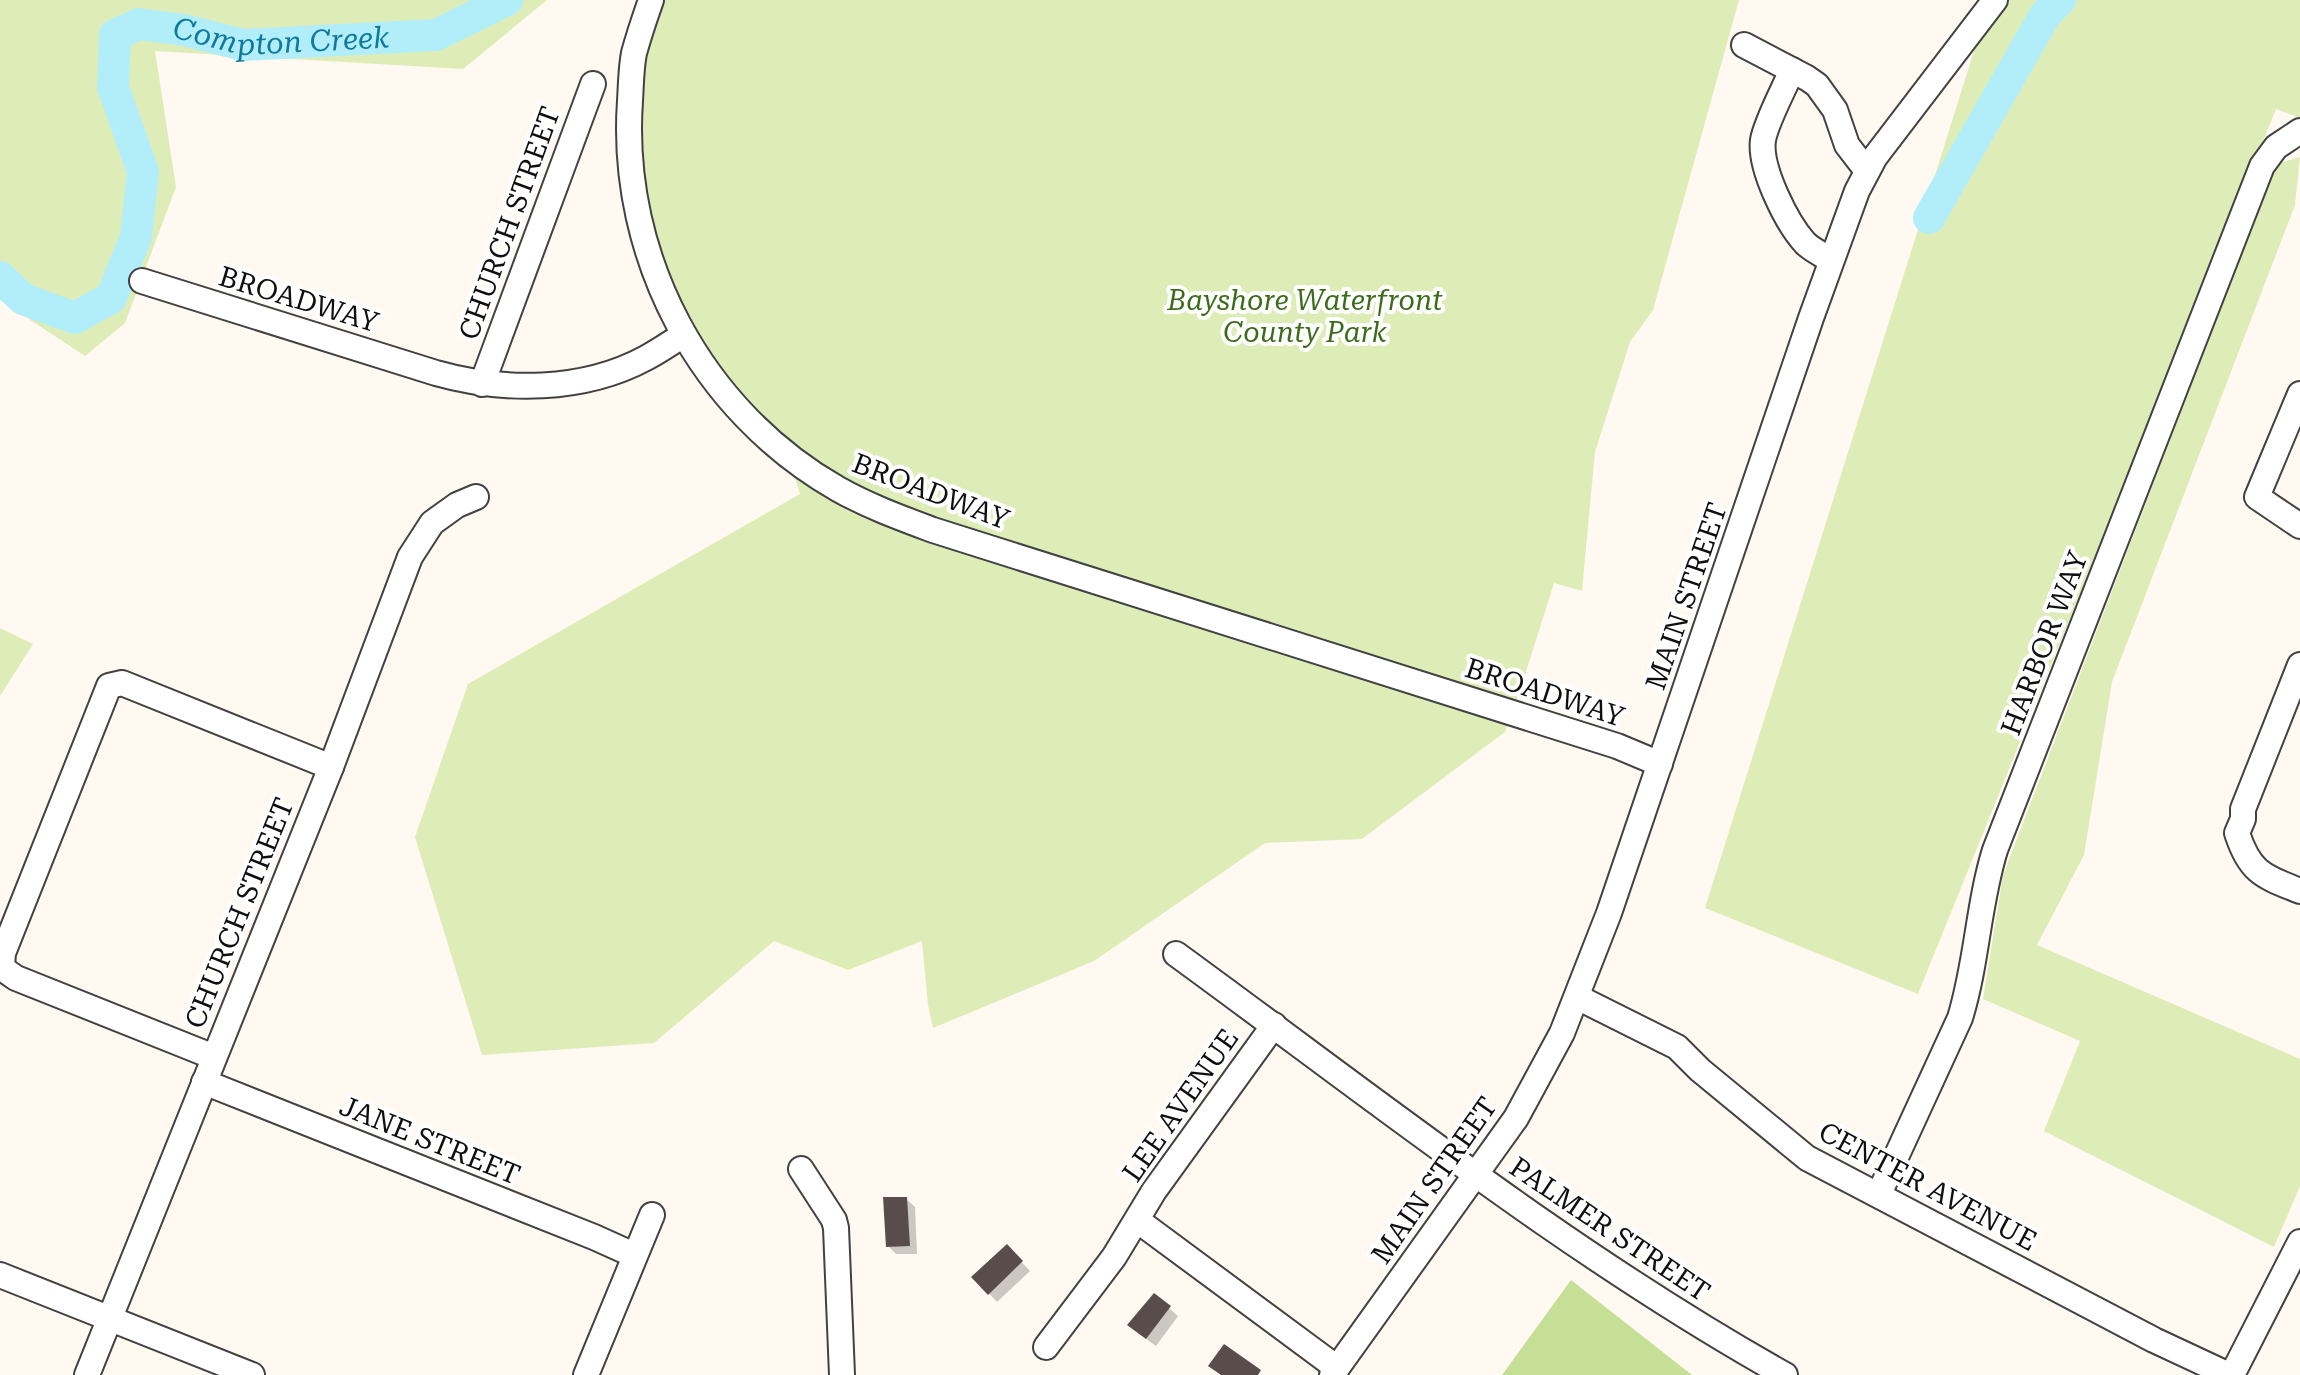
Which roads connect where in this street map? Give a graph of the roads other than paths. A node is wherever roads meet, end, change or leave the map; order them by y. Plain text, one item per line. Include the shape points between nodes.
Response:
1 (651, 0) edge
2 (1995, 0) edge
3 (1744, 45) dead end
4 (1792, 70) junction
5 (593, 84) dead end
6 (2300, 131) edge
7 (1867, 171) junction
8 (1831, 260) junction
9 (142, 281) dead end
10 (683, 335) junction
11 (482, 384) junction
12 (2300, 394) edge
13 (476, 497) dead end
14 (2300, 526) edge
15 (2300, 665) edge
16 (1660, 764) junction
17 (331, 767) junction
18 (2300, 891) edge
19 (1176, 954) dead end
20 (1, 967) edge
21 (1577, 997) junction
22 (1274, 1025) junction
23 (214, 1057) junction
24 (204, 1082) junction
25 (801, 1169) dead end
26 (1476, 1175) junction
27 (1879, 1194) junction
28 (652, 1215) dead end
29 (1137, 1220) junction
30 (2300, 1242) edge
31 (634, 1255) junction
32 (0, 1275) edge
33 (109, 1320) junction
34 (1046, 1347) dead end
35 (1335, 1371) edge
36 (87, 1375) edge
37 (252, 1375) edge
38 (586, 1375) edge
39 (842, 1375) edge
40 (1785, 1375) edge
41 (2230, 1375) edge

1 - 10 street via 634,55 628,137 631,179 655,274
2 - 7 street, MAIN STREET
3 - 4 street
4 - 7 street via 1817,85 1835,110 1847,145
4 - 8 street via 1763,140 1765,162 1795,229 1807,245
5 - 11 street, CHURCH STREET
6 - 27 street, HARBOR WAY via 2276,147 2262,166 1995,850 1960,1018
7 - 8 street, MAIN STREET
8 - 16 street, MAIN STREET
9 - 11 street, BROADWAY
10 - 11 street, BROADWAY via 645,359 608,373 537,385
10 - 16 street, BROADWAY via 718,386 771,441 838,489 883,511
12 - 14 street via 2257,497
13 - 17 street, CHURCH STREET via 432,523 417,544
15 - 18 street via 2237,833 2244,856 2263,875
16 - 21 street, MAIN STREET
17 - 20 street via 122,683 109,686
17 - 23 street, CHURCH STREET
19 - 22 street, PALMER STREET
20 - 23 street via 16,978
21 - 26 street, MAIN STREET via 1541,1075
21 - 27 street, CENTER AVENUE via 1677,1047 1795,1150
22 - 26 street, PALMER STREET
22 - 29 street, LEE AVENUE
23 - 24 street, CHURCH STREET
24 - 31 street, JANE STREET
24 - 33 street, CHURCH STREET
25 - 39 street via 836,1228
26 - 35 street, MAIN STREET
26 - 40 street, PALMER STREET via 1639,1287
27 - 41 street, CENTER AVENUE
28 - 31 street
29 - 34 street, LEE AVENUE
29 - 35 street
30 - 41 street
31 - 38 street
32 - 33 street
33 - 36 street, CHURCH STREET
33 - 37 street

